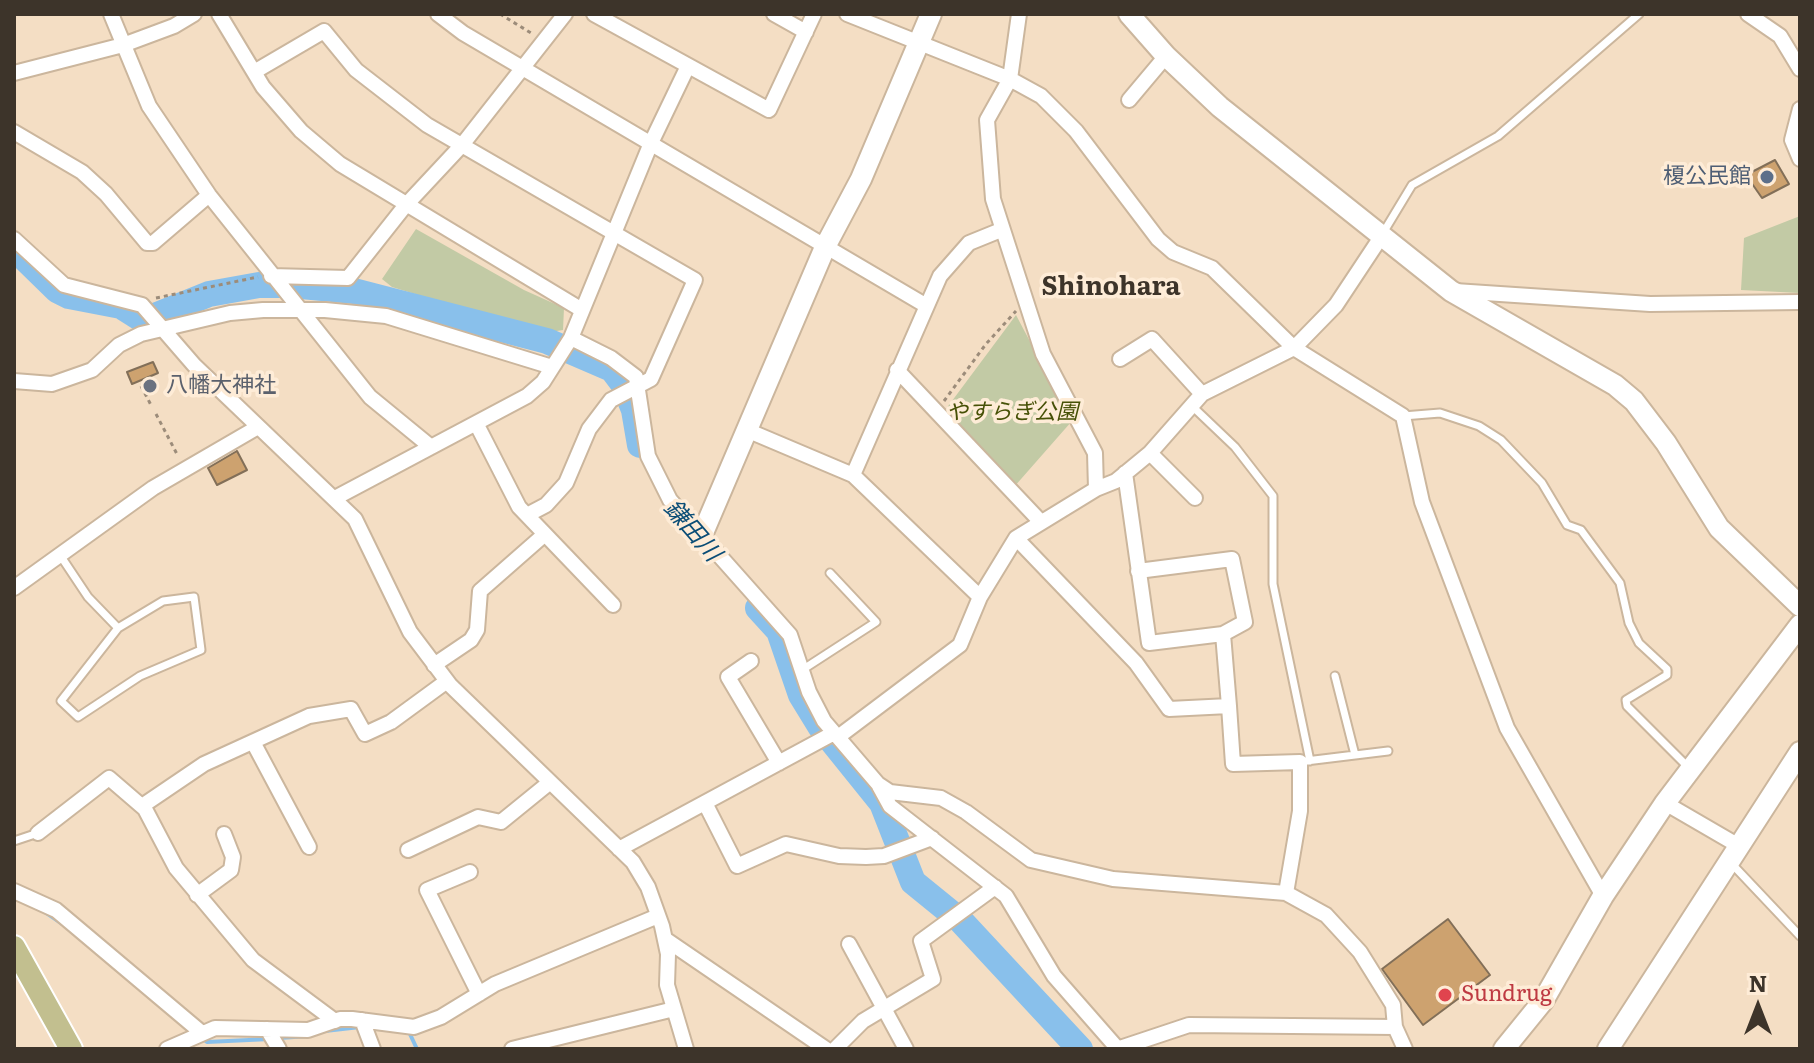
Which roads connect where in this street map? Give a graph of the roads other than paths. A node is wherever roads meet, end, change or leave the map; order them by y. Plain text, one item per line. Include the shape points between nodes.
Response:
1 (111, 14) edge
2 (194, 14) edge
3 (219, 14) edge
4 (438, 14) edge
5 (565, 14) edge
6 (594, 14) edge
7 (774, 14) edge
8 (814, 14) edge
9 (847, 14) edge
10 (931, 14) edge
11 (1019, 14) edge
12 (1129, 14) edge
13 (1639, 14) edge
14 (1748, 14) edge
15 (806, 32) junction
16 (919, 41) junction
17 (123, 45) junction
18 (1166, 56) junction
19 (688, 66) junction
20 (523, 68) junction
21 (1800, 69) edge
22 (254, 72) junction
23 (14, 73) edge
24 (1010, 79) junction
25 (1129, 100) dead end
26 (1800, 109) edge
27 (14, 132) edge
28 (651, 143) junction
29 (462, 145) junction
30 (1800, 159) edge
31 (209, 195) junction
32 (405, 206) junction
33 (1001, 230) junction
34 (614, 231) junction
35 (1381, 237) junction
36 (14, 239) edge
37 (826, 245) junction
38 (271, 276) junction
39 (1451, 291) junction
40 (1800, 302) edge
41 (925, 305) junction
42 (298, 309) junction
43 (582, 310) junction
44 (160, 330) junction
45 (571, 338) junction
46 (1294, 348) junction
47 (1120, 359) dead end
48 (552, 367) junction
49 (897, 370) junction
50 (14, 381) edge
51 (636, 386) junction
52 (1202, 394) junction
53 (1192, 406) junction
54 (1403, 416) junction
55 (476, 423) junction
56 (258, 427) junction
57 (749, 431) junction
58 (431, 447) junction
59 (1150, 453) junction
60 (1125, 473) junction
61 (853, 475) junction
62 (1096, 489) junction
63 (335, 498) junction
64 (1195, 498) dead end
65 (527, 515) junction
66 (1040, 521) junction
67 (545, 534) junction
68 (702, 535) junction
69 (1016, 538) junction
70 (60, 555) junction
71 (1138, 571) junction
72 (830, 573) dead end
73 (14, 588) edge
74 (980, 597) junction
75 (613, 605) dead end
76 (1800, 606) edge
77 (1800, 625) edge
78 (118, 628) junction
79 (1223, 634) junction
80 (751, 661) dead end
81 (434, 665) junction
82 (802, 670) junction
83 (1335, 676) dead end
84 (447, 681) junction
85 (1229, 706) junction
86 (836, 735) junction
87 (253, 742) junction
88 (1388, 751) dead end
89 (1355, 755) junction
90 (1799, 758) edge
91 (1305, 761) junction
92 (779, 763) junction
93 (1691, 769) junction
94 (549, 783) junction
95 (878, 784) junction
96 (705, 803) junction
97 (1665, 803) junction
98 (142, 806) junction
99 (38, 833) joint
100 (224, 834) dead end
101 (932, 838) junction
102 (14, 841) edge
103 (309, 847) dead end
104 (619, 849) junction
105 (408, 850) dead end
106 (1734, 854) junction
107 (470, 872) dead end
108 (995, 887) junction
109 (14, 891) edge
110 (1286, 893) junction
111 (197, 895) junction
112 (1603, 896) junction
113 (658, 916) junction
114 (1800, 936) edge
115 (665, 939) junction
116 (849, 944) dead end
117 (14, 947) edge
118 (479, 994) junction
119 (674, 1009) junction
120 (883, 1011) junction
121 (362, 1020) junction
122 (335, 1021) junction
123 (1395, 1027) junction
124 (267, 1029) junction
125 (202, 1033) junction
126 (1616, 1046) edge
127 (71, 1049) edge
128 (167, 1049) edge
129 (279, 1049) edge
130 (373, 1049) edge
131 (512, 1049) edge
132 (686, 1049) edge
133 (826, 1049) edge
134 (835, 1049) edge
135 (906, 1049) edge
136 (1118, 1049) edge
137 (1405, 1049) edge
138 (1504, 1049) edge

1 - 17 street
2 - 17 street
3 - 22 street
4 - 20 street
5 - 20 street
6 - 19 street
7 - 15 street
8 - 15 street
9 - 16 street
10 - 16 street
11 - 24 street
12 - 18 street
13 - 35 lane via 1498,136 1412,185
14 - 21 street via 1780,36
15 - 19 street via 769,110
16 - 24 street
16 - 37 street via 861,179
17 - 23 street
17 - 31 street via 167,138
18 - 25 street
18 - 35 street via 1220,107
19 - 28 street
20 - 28 street
20 - 29 street
22 - 29 street via 324,31 356,70 393,101
22 - 32 street via 301,131
24 - 33 street via 987,120 993,199
24 - 46 street via 1041,96 1076,131 1158,239 1173,252 1212,268
26 - 30 street via 1792,140
27 - 31 street via 82,172 147,243
28 - 34 street
28 - 37 street
29 - 32 street
29 - 34 street
31 - 38 street
32 - 38 street via 348,278
32 - 43 street
33 - 41 street via 969,243 955,256
33 - 62 street via 1043,354 1095,453
34 - 43 street
34 - 51 street via 695,280 651,379
35 - 39 street
35 - 46 street via 1336,305
36 - 44 street via 64,285 142,305
37 - 41 street
37 - 57 street
38 - 42 street
39 - 40 street via 1650,304
39 - 76 street via 1634,401 1719,528
41 - 49 street
42 - 44 street via 230,313
42 - 48 street via 386,316
42 - 58 street via 370,397
43 - 45 street
44 - 50 street via 129,339 92,370 52,384
44 - 56 street
45 - 48 street
45 - 51 street via 611,358 636,377
46 - 52 street
46 - 54 street
47 - 52 street via 1152,339
48 - 55 street via 527,396
49 - 61 street
49 - 66 street
51 - 65 street via 599,413 566,483 546,505
51 - 68 street via 648,456 670,500
52 - 53 street
53 - 59 street
53 - 91 lane via 1235,447 1273,496 1273,584
54 - 93 lane via 1440,413 1501,440 1542,483 1567,525 1581,530 1620,583 1639,643 1667,669 1667,675 1626,700 1627,706
54 - 112 street via 1422,502 1507,728
55 - 58 street
55 - 65 street via 498,471
56 - 63 street
56 - 70 street via 185,469
57 - 61 street
57 - 68 street
58 - 63 street
59 - 60 street
59 - 64 street
60 - 62 street
60 - 71 street
61 - 74 street
62 - 66 street
63 - 81 street via 355,519 410,632
65 - 67 street
66 - 69 street
67 - 75 street
67 - 81 street via 480,591 477,630 471,640
68 - 82 street via 790,635
69 - 74 street
69 - 85 street via 1136,663 1169,709
70 - 73 street
70 - 78 lane via 88,597
71 - 79 street via 1149,643
71 - 79 street via 1232,559 1245,622
72 - 82 lane via 876,622
74 - 86 street via 960,645
77 - 93 street
78 - 78 lane via 61,701 78,717 140,676 201,650 194,597 163,601
79 - 85 street
80 - 92 street via 728,677
81 - 84 street
82 - 86 street via 824,721
83 - 89 lane
84 - 87 street via 391,722 365,734 351,709 309,716
84 - 94 street
85 - 91 street via 1233,764
86 - 92 street
86 - 95 street
87 - 98 street via 204,764
87 - 103 street
88 - 89 lane
89 - 91 lane
90 - 106 street
91 - 110 street
92 - 96 street
93 - 97 street
94 - 104 street
94 - 105 street via 501,822 478,817
95 - 101 street via 890,806
95 - 110 street via 890,792 941,798 1031,860 1113,879
96 - 101 street via 737,866 786,844 866,857 884,856
96 - 104 street
97 - 106 street
97 - 112 street
98 - 99 street via 109,778
98 - 111 street
99 - 102 lane
100 - 111 street via 233,857 231,870
101 - 108 street
104 - 113 street via 648,887
106 - 114 lane
106 - 126 street
107 - 118 street via 427,890
108 - 120 street via 921,941 933,979
108 - 136 street via 1022,919 1054,976
109 - 125 street via 56,910
110 - 123 street via 1326,915 1360,952 1393,1005
111 - 122 street via 253,960
112 - 138 street via 1543,1001
113 - 115 street
113 - 118 street
115 - 119 street
115 - 133 street
116 - 120 street
117 - 127 main road
118 - 121 street via 414,1027
119 - 131 street
119 - 132 street
120 - 134 street via 863,1021
120 - 135 street
121 - 122 street
121 - 130 street
122 - 124 street via 308,1030
123 - 136 street via 1189,1025
123 - 137 street
124 - 125 street via 215,1028
124 - 129 street
125 - 128 street

